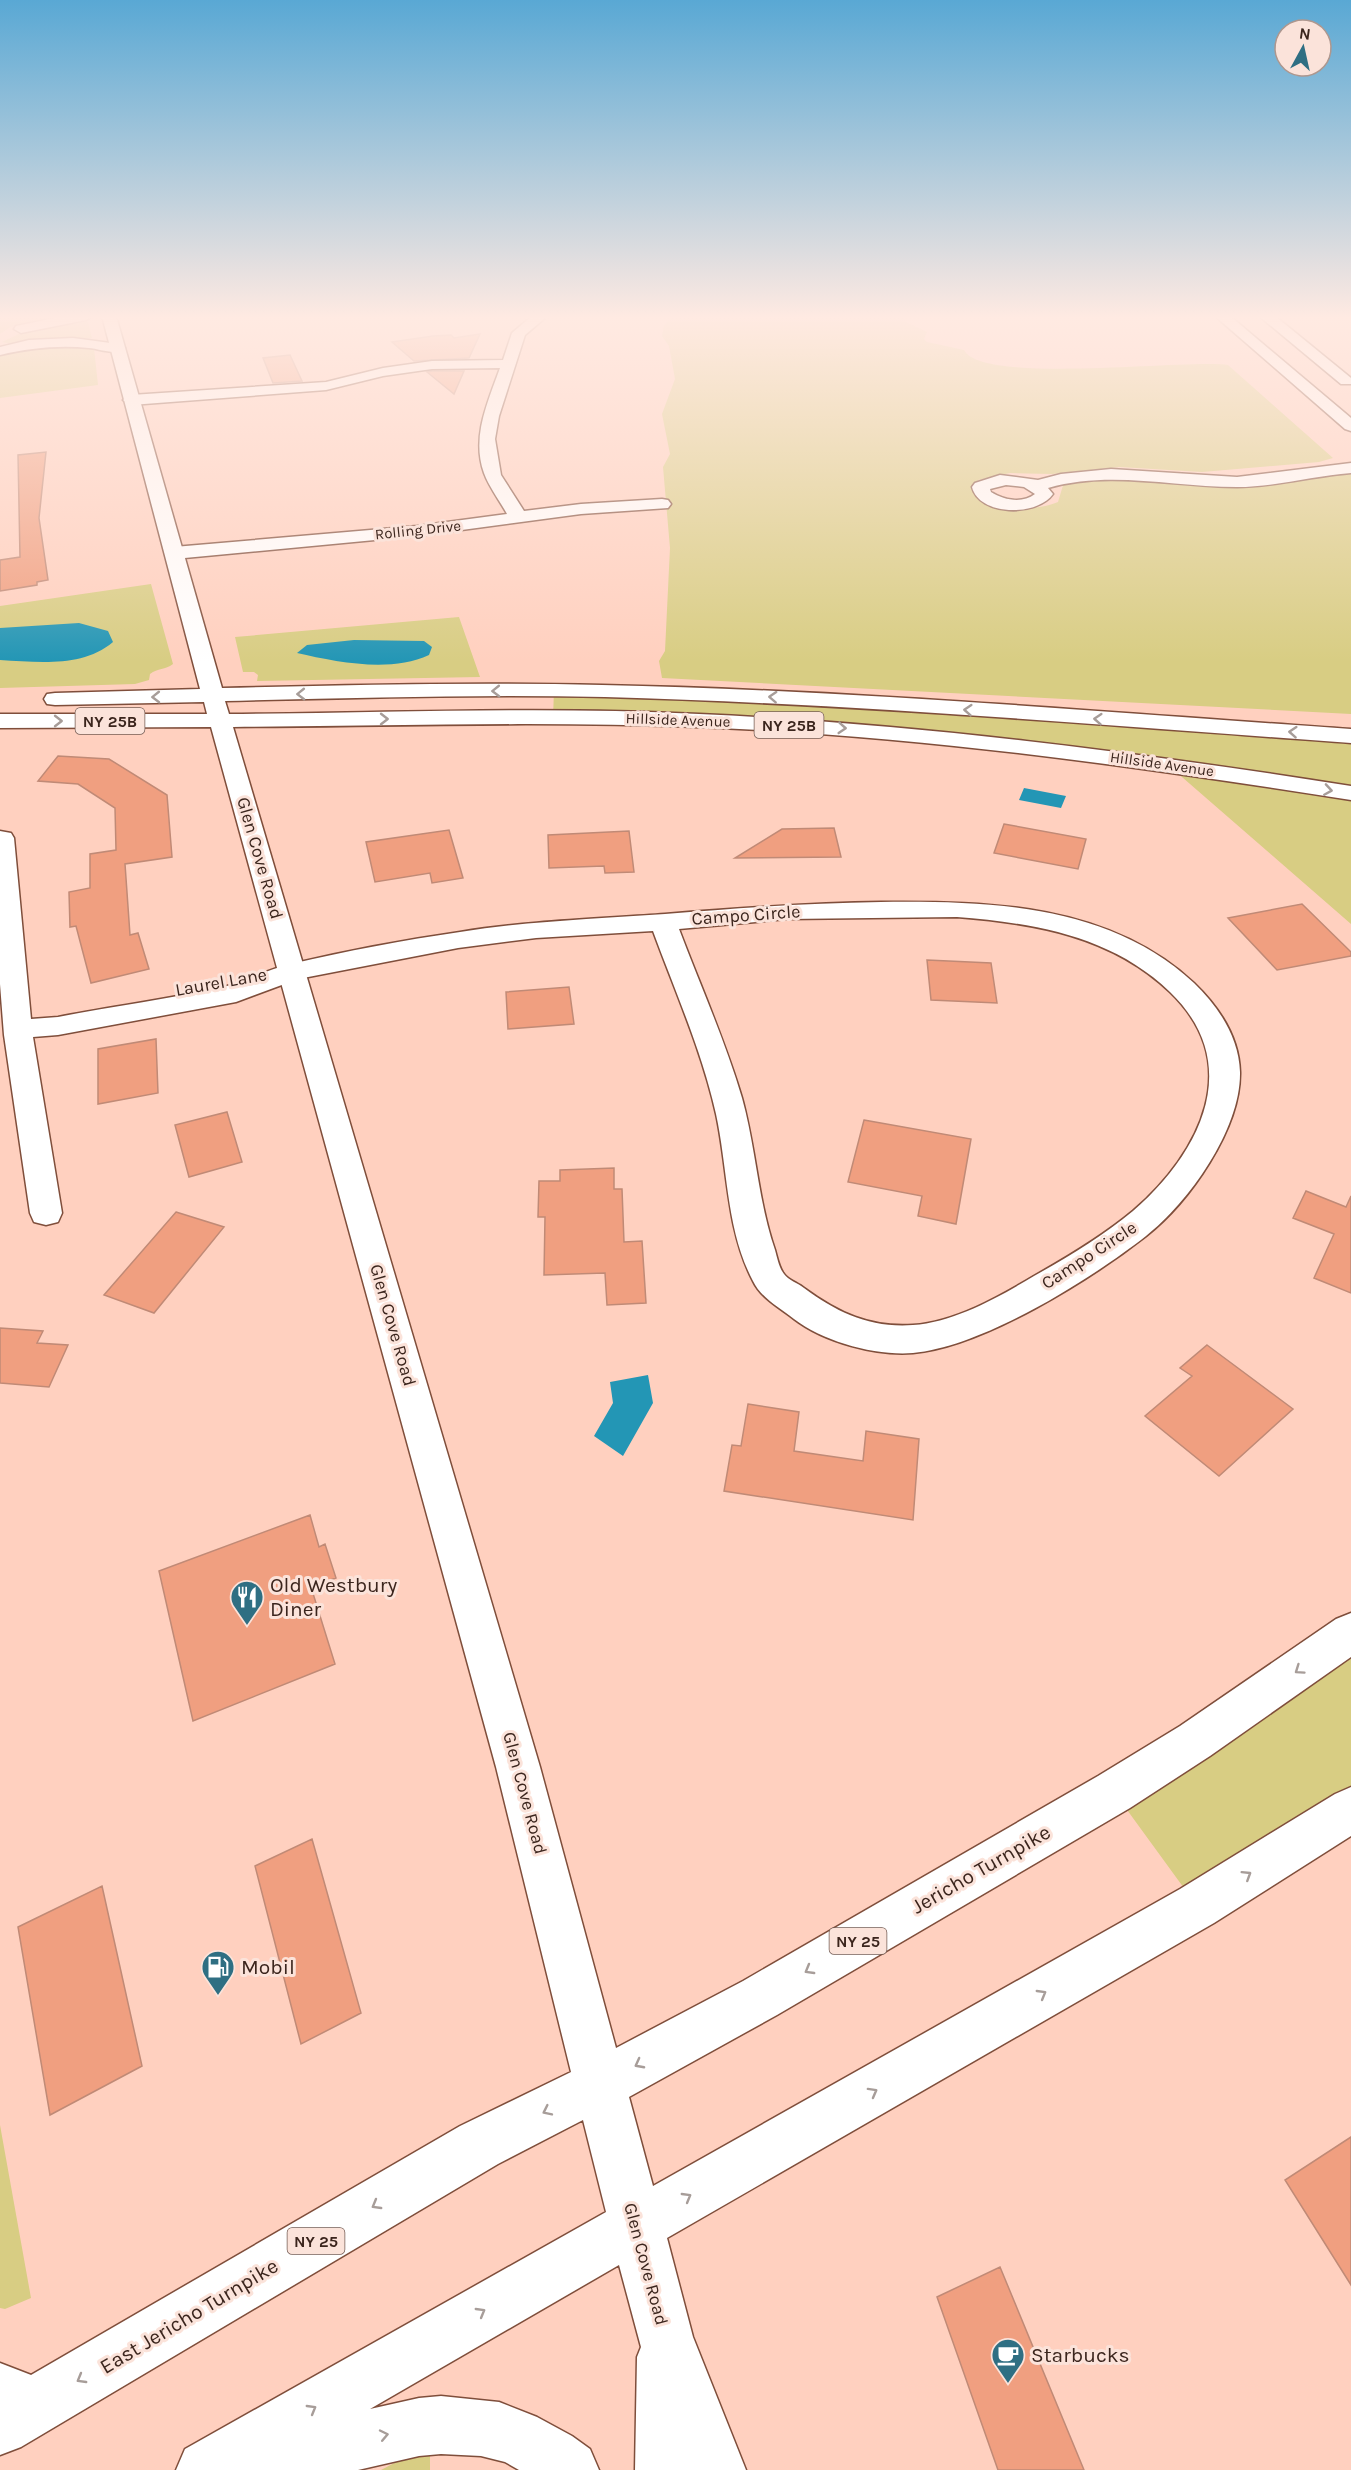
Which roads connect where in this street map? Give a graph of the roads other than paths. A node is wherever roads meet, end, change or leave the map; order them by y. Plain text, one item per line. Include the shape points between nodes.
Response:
1 (140, 431) edge
2 (488, 431) edge
3 (1351, 468) edge
4 (1036, 486) dead end
5 (662, 504) dead end
6 (519, 518) junction
7 (174, 553) junction
8 (214, 695) junction
9 (36, 699) dead end
10 (220, 721) junction
11 (0, 722) edge
12 (1351, 736) edge
13 (1351, 794) edge
14 (2, 838) dead end
15 (663, 922) junction
16 (292, 972) junction
17 (18, 1029) junction
18 (46, 1213) dead end
19 (1351, 1633) edge
20 (1351, 1810) edge
21 (599, 2085) junction
22 (636, 2226) junction
23 (665, 2337) junction
24 (12, 2408) edge
25 (206, 2470) edge
26 (225, 2470) edge
27 (569, 2470) edge
28 (665, 2470) edge
29 (716, 2470) edge

1 - 7 main road, Glen Cove Road
2 - 6 main road via 493,475
3 - 4 main road via 1238,482 1111,472 1065,477
5 - 6 main road, Rolling Drive
6 - 7 main road, Rolling Drive
7 - 8 main road, Glen Cove Road
8 -> 9 main road, Hillside Avenue / NY 25B
8 - 10 main road, Glen Cove Road
12 -> 8 main road, Hillside Avenue / NY 25B via 648,692 503,690
11 -> 10 main road, Hillside Avenue / NY 25B
10 -> 13 main road, Hillside Avenue / NY 25B via 610,718 881,731 1089,753
10 - 16 main road, Glen Cove Road
14 - 17 main road
15 - 15 main road, Campo Circle via 787,911 957,909 1019,913 1077,926 1149,959 1184,988 1208,1017 1222,1047 1225,1096 1205,1144 1175,1187 1137,1226 992,1316 922,1338 876,1336 822,1320 770,1282 752,1234 727,1097
15 - 16 main road, Campo Circle via 536,930 458,940
16 - 17 main road, Laurel Lane via 236,993 58,1026
16 - 21 main road, Glen Cove Road via 518,1767
17 - 18 main road
19 -> 21 main road, Jericho Turnpike / NY 25 via 1114,1792 760,1998
22 -> 20 main road via 1197,1906
21 - 22 main road, Glen Cove Road
21 -> 24 main road, East Jericho Turnpike / NY 25 via 479,2145
22 - 23 main road, Glen Cove Road
25 -> 22 main road
23 - 28 main road, Glen Cove Road
23 - 29 main road, Glen Cove Road
26 -> 27 main road via 447,2424 519,2436

